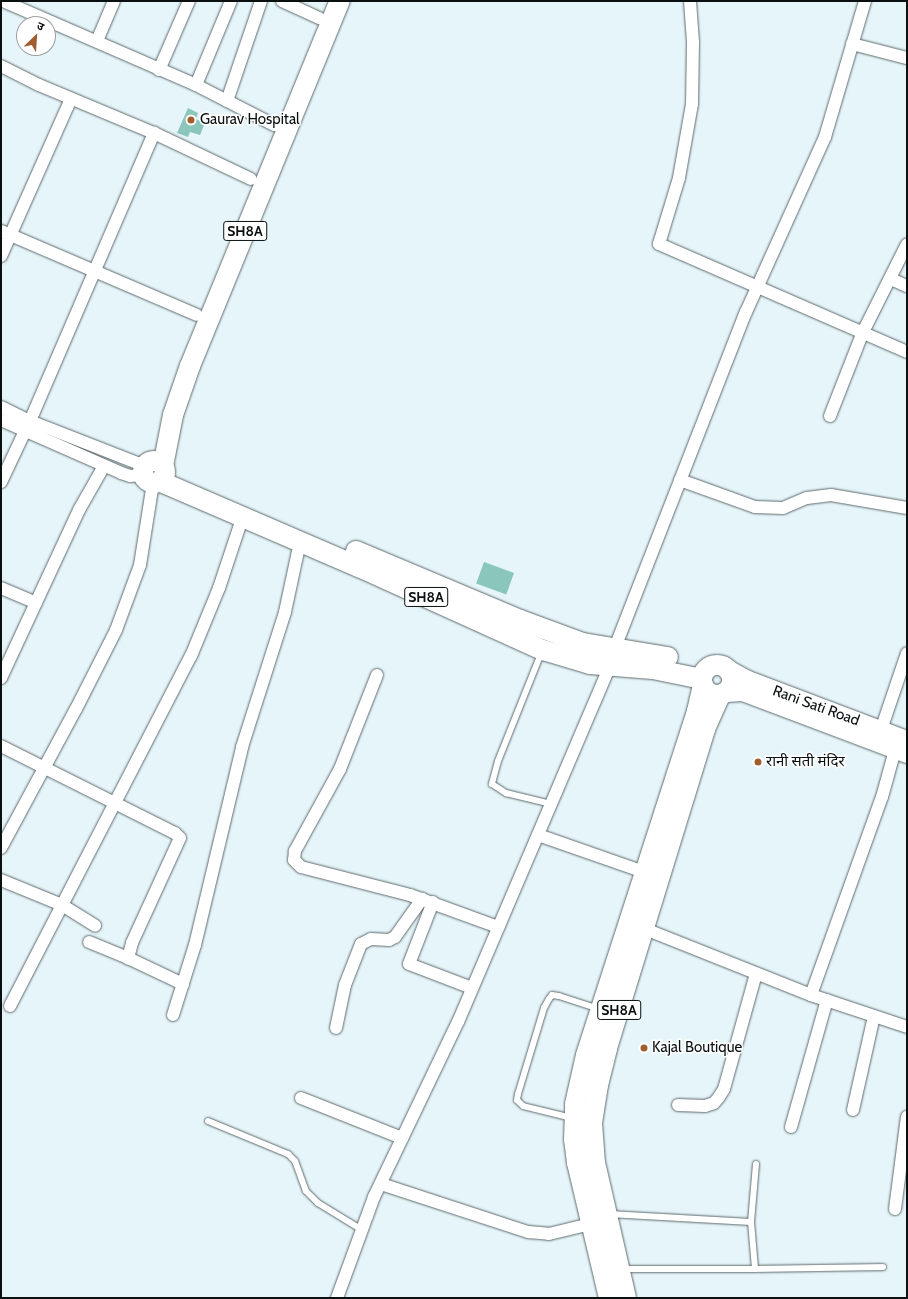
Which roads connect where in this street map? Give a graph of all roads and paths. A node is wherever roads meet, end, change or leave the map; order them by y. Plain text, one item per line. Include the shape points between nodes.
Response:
1 (3, 1) edge
2 (114, 1) edge
3 (189, 1) edge
4 (231, 1) edge
5 (262, 1) edge
6 (282, 1) edge
7 (340, 1) edge
8 (690, 1) edge
9 (865, 1) edge
10 (20, 4) edge
11 (323, 10) edge
12 (98, 41) junction
13 (852, 44) junction
14 (907, 58) edge
15 (1, 66) edge
16 (159, 70) junction
17 (196, 85) junction
18 (72, 99) junction
19 (227, 101) junction
20 (274, 124) junction
21 (154, 133) junction
22 (251, 179) junction
23 (6, 233) edge
24 (907, 244) edge
25 (1, 256) edge
26 (94, 270) junction
27 (891, 279) junction
28 (907, 286) edge
29 (757, 288) junction
30 (197, 315) junction
31 (863, 332) junction
32 (907, 352) edge
33 (1, 407) edge
34 (830, 416) dead end
35 (1, 420) edge
36 (28, 426) junction
37 (104, 466) junction
38 (154, 472) junction
39 (680, 480) junction
40 (1, 482) edge
41 (907, 508) edge
42 (243, 516) junction
43 (300, 542) junction
44 (1, 588) edge
45 (36, 603) junction
46 (542, 650) junction
47 (907, 653) edge
48 (612, 658) junction
49 (377, 675) dead end
50 (1, 678) edge
51 (714, 681) junction
52 (881, 730) junction
53 (1, 746) edge
54 (903, 748) edge
55 (45, 767) junction
56 (115, 803) junction
57 (551, 804) junction
58 (538, 835) junction
59 (1, 848) edge
60 (644, 872) junction
61 (1, 880) edge
62 (428, 900) junction
63 (62, 905) junction
64 (96, 926) dead end
65 (498, 927) junction
66 (645, 929) junction
67 (89, 942) dead end
68 (128, 958) junction
69 (756, 974) junction
70 (183, 984) junction
71 (472, 988) junction
72 (811, 995) junction
73 (827, 1000) junction
74 (10, 1006) dead end
75 (609, 1012) junction
76 (173, 1016) dead end
77 (874, 1016) junction
78 (907, 1027) edge
79 (336, 1028) dead end
80 (301, 1098) dead end
81 (678, 1105) dead end
82 (853, 1110) dead end
83 (907, 1117) edge
84 (208, 1121) dead end
85 (583, 1121) junction
86 (791, 1126) dead end
87 (402, 1138) junction
88 (756, 1164) dead end
89 (381, 1184) junction
90 (895, 1209) dead end
91 (594, 1218) junction
92 (751, 1222) junction
93 (362, 1230) junction
94 (883, 1267) dead end
95 (620, 1269) junction
96 (755, 1269) junction
97 (337, 1298) edge
98 (609, 1298) edge
99 (626, 1298) edge

1 - 10 street
2 - 12 street
3 - 16 street
4 - 17 street
5 - 19 street
6 - 11 street
7 - 38 main road, SH8A via 190,366
8 - 29 street via 693,42 692,104 679,178 660,244 725,271
9 - 13 street
10 - 12 street
11 - 20 main road, SH8A
12 - 16 street
13 - 14 street
13 - 29 street via 825,137
15 - 18 street
16 - 17 street
17 - 19 street
18 - 21 street
18 - 23 street
19 - 20 street
20 - 22 main road, SH8A
21 - 22 street
21 - 26 street
22 - 30 main road, SH8A
23 - 25 street
23 - 26 street
24 - 27 street
26 - 30 street
26 - 36 street
27 - 28 street
27 - 31 street
29 - 31 street
29 - 39 street
30 - 38 main road, SH8A via 161,419
31 - 32 street
31 - 34 street
33 - 36 street
35 - 36 street
36 - 37 street
36 - 38 street
36 - 40 street
37 - 38 street via 130,476
37 - 45 street via 79,510
38 - 42 main road, SH8A
38 - 48 main road, SH8A via 233,498 520,620 583,643
38 - 55 street via 140,565 116,630
39 - 41 street via 755,507 783,508 807,498 831,495
39 - 48 street
42 - 43 main road, SH8A
42 - 56 street via 219,588 190,656
43 - 46 main road, SH8A
43 - 70 street via 285,612 242,747 195,945
44 - 45 street
45 - 50 street
46 - 48 main road, SH8A via 575,661
46 - 57 lane via 498,761 492,784 506,793
47 - 52 street
48 - 51 main road, SH8A via 674,658
48 - 57 street
49 - 62 street via 340,769 298,844 294,860 301,867
51 - 52 street, Rani Sati Road via 748,680
51 - 54 street
51 - 60 main road, SH8A via 697,711
51 - 66 main road, SH8A via 710,711
52 - 54 street, Rani Sati Road
53 - 55 street
54 - 72 street via 882,797
55 - 56 street
55 - 59 street
56 - 63 street
56 - 68 street via 175,833 180,838 132,943
57 - 58 street
58 - 60 street
58 - 65 street
60 - 75 main road, SH8A
61 - 63 street
62 - 65 street
62 - 71 street via 409,964
62 - 79 street via 395,937 389,940 371,939 361,944 345,985
63 - 64 street
63 - 74 street
65 - 71 street
66 - 69 street
66 - 75 main road, SH8A
67 - 68 street
68 - 70 street
69 - 72 street
69 - 81 street via 724,1089 714,1103 705,1106
70 - 76 street
71 - 87 street
72 - 73 street
73 - 77 street
73 - 86 street
75 - 85 main road, SH8A via 598,1084
75 - 85 lane via 552,995 544,1008 518,1094 518,1103 523,1106
77 - 78 street
77 - 82 street
80 - 87 street
83 - 90 street
84 - 93 lane via 288,1154 295,1161 306,1191 318,1204
85 - 91 main road, SH8A via 595,1163
87 - 89 street
88 - 92 lane
89 - 91 street via 528,1232 549,1234
89 - 93 street
91 - 92 lane
91 - 95 main road, SH8A
91 - 98 main road, SH8A
92 - 96 lane
93 - 97 street
94 - 96 lane
95 - 96 lane
95 - 99 main road, SH8A

